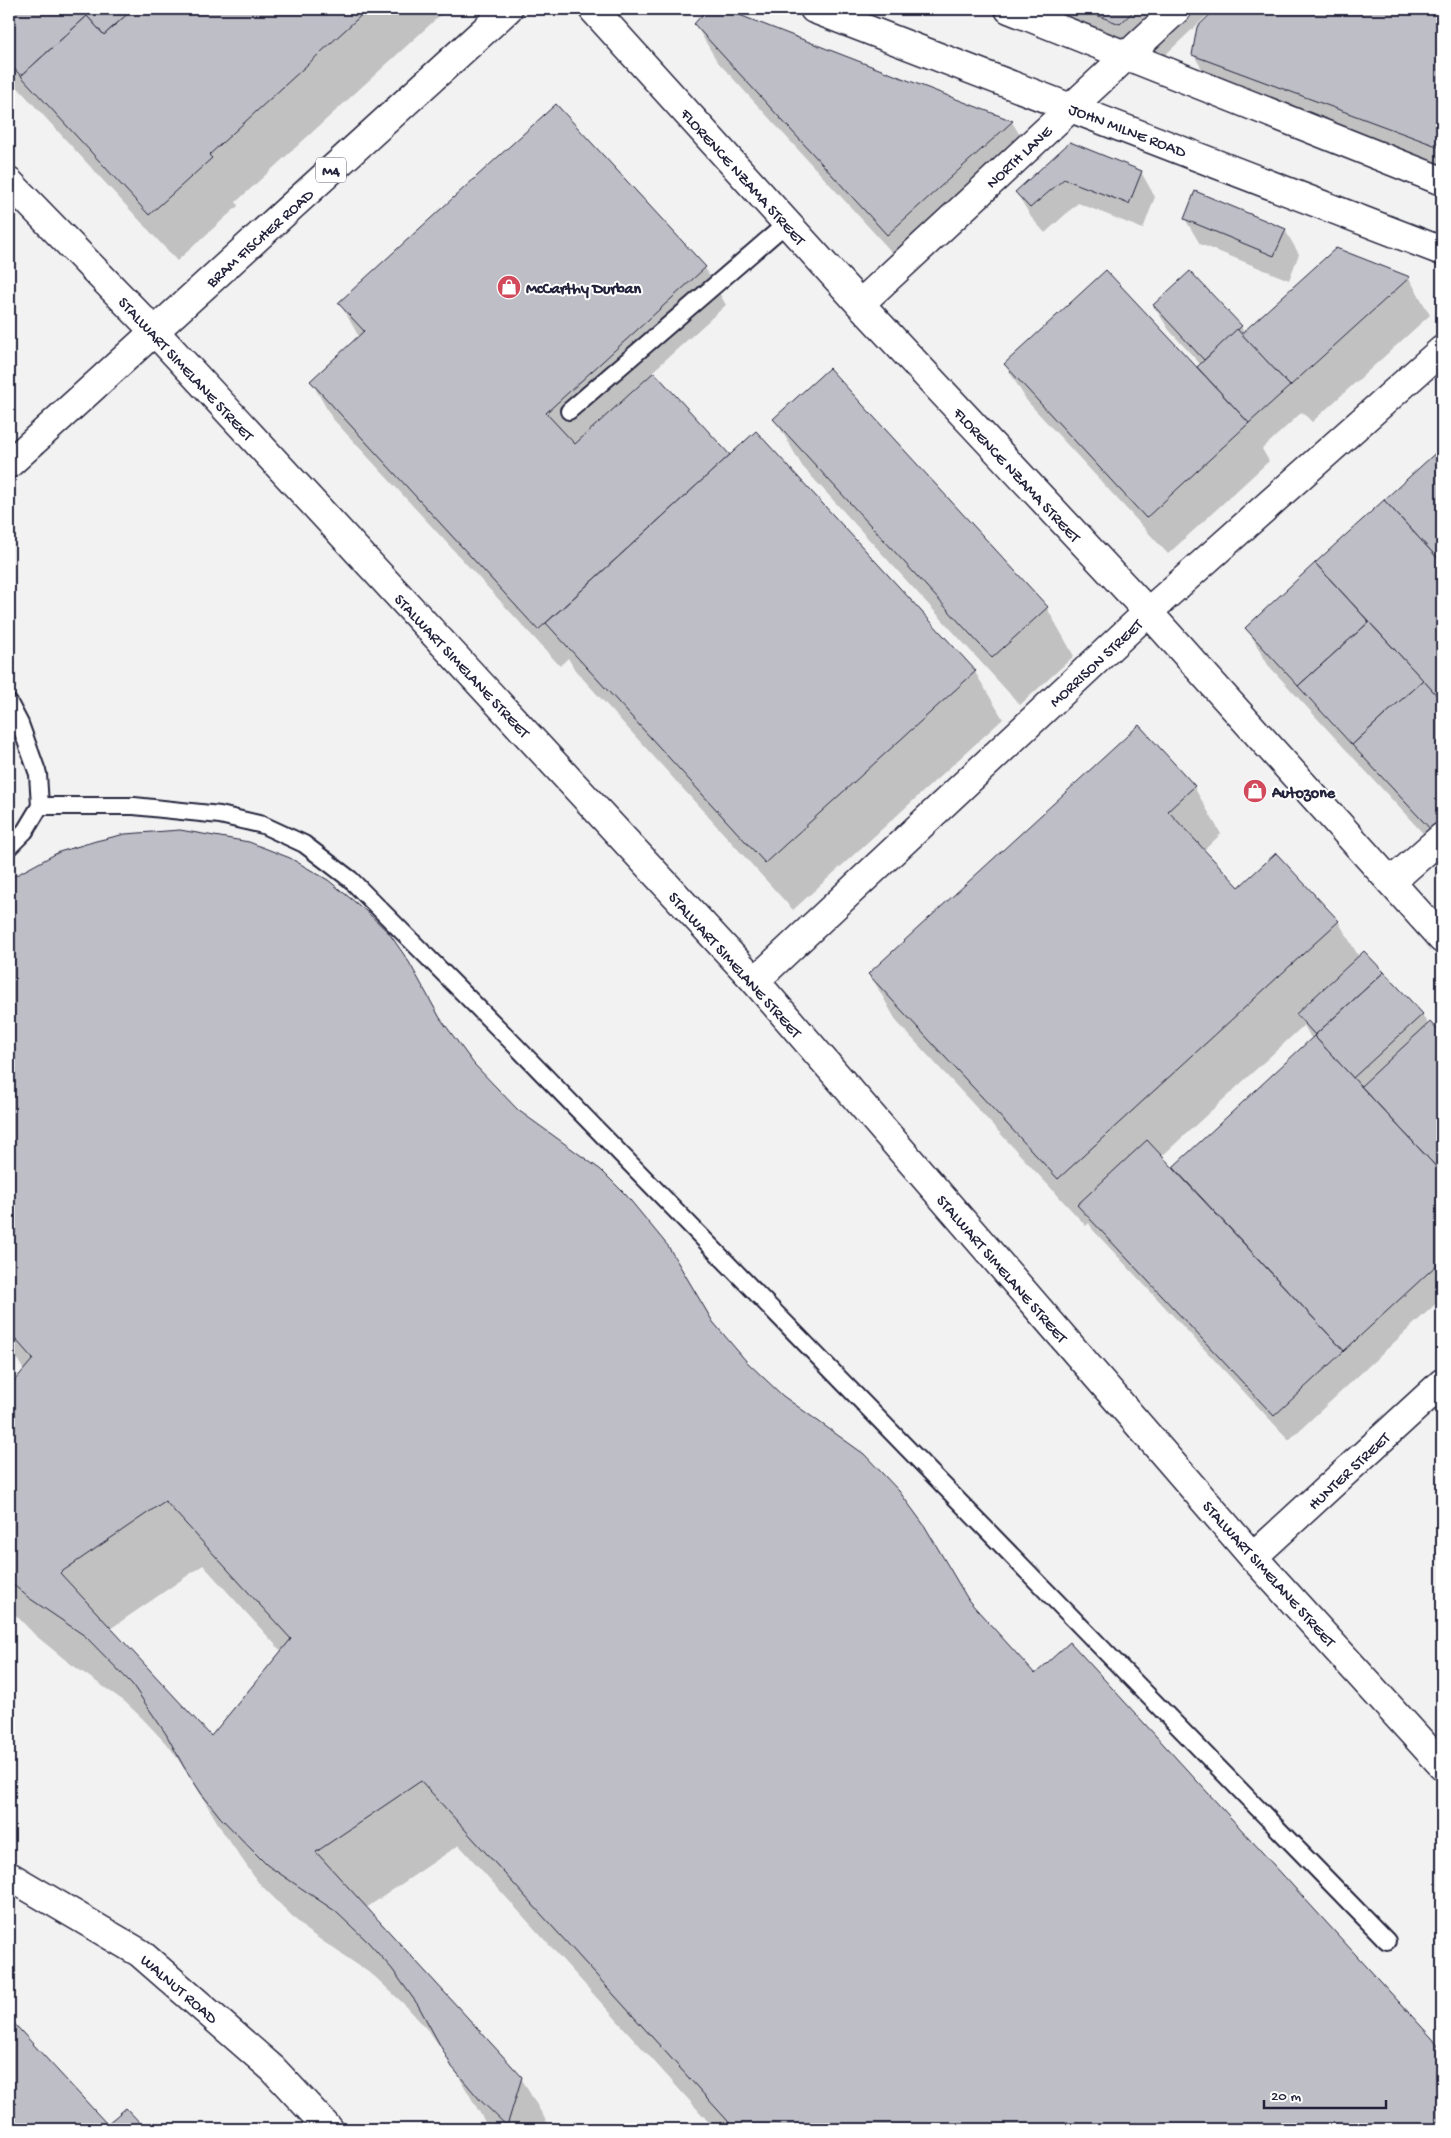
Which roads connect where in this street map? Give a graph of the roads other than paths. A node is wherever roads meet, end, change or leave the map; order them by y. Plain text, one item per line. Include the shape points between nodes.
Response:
1 (508, 9) edge
2 (593, 9) edge
3 (814, 9) edge
4 (1009, 9) edge
5 (1177, 9) edge
6 (1126, 56) junction
7 (1071, 107) junction
8 (1442, 181) edge
9 (9, 182) edge
10 (787, 223) junction
11 (1442, 251) edge
12 (860, 304) junction
13 (155, 332) junction
14 (1442, 350) edge
15 (569, 411) dead end
16 (9, 464) edge
17 (1148, 612) junction
18 (9, 703) edge
19 (40, 806) junction
20 (1442, 837) edge
21 (9, 847) edge
22 (1391, 882) junction
23 (1442, 940) edge
24 (755, 982) junction
25 (1442, 1383) edge
26 (1254, 1557) junction
27 (1442, 1765) edge
28 (9, 1876) edge
29 (1387, 1941) dead end
30 (329, 2129) edge

1 - 13 main road, BRAM FISCHER ROAD / M4
2 - 10 main road, FLORENCE NZAMA STREET
3 - 7 main road, JOHN MILNE ROAD
4 - 6 main road
5 - 6 main road, NORTH LANE
6 - 7 main road, NORTH LANE
6 - 8 main road
7 - 11 main road, JOHN MILNE ROAD
7 - 12 main road, NORTH LANE
9 - 13 main road, STALWART SIMELANE STREET
10 - 12 main road, FLORENCE NZAMA STREET
10 - 15 lane
12 - 17 main road, FLORENCE NZAMA STREET
13 - 16 main road, BRAM FISCHER ROAD / M4
13 - 24 main road, STALWART SIMELANE STREET
14 - 17 main road, MORRISON STREET
17 - 22 main road, FLORENCE NZAMA STREET
17 - 24 main road, MORRISON STREET
18 - 19 lane via 38,774
19 - 21 lane via 25,831
19 - 29 lane via 134,806 229,817 263,825 304,844 350,880 513,1043
20 - 22 main road
22 - 23 main road, FLORENCE NZAMA STREET
24 - 26 main road, STALWART SIMELANE STREET
25 - 26 main road, HUNTER STREET
26 - 27 main road, STALWART SIMELANE STREET
28 - 30 main road, WALNUT ROAD via 140,1953 273,2069

